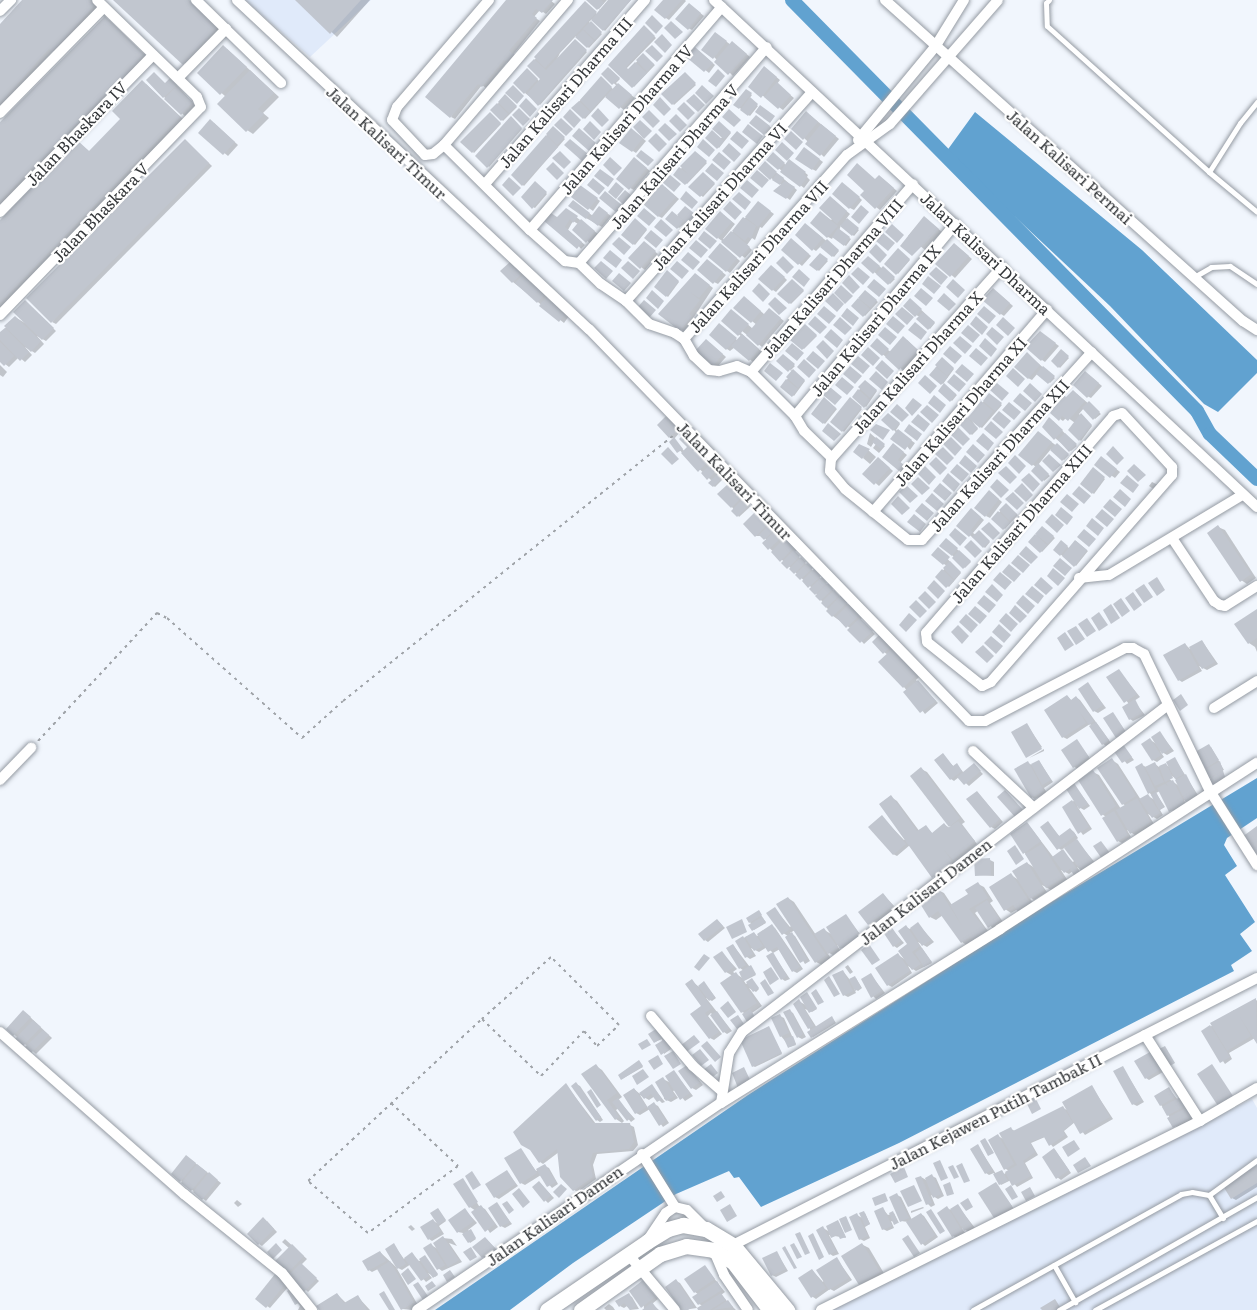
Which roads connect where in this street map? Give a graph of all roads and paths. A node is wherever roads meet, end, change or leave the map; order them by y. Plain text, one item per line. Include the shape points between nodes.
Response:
1 (11, 0) edge
2 (196, 0) edge
3 (237, 0) edge
4 (489, 0) edge
5 (568, 0) edge
6 (645, 0) edge
7 (885, 0) edge
8 (964, 0) edge
9 (998, 0) edge
10 (1048, 0) edge
11 (718, 3) edge
12 (101, 4) edge
13 (0, 11) edge
14 (226, 29) junction
15 (767, 47) junction
16 (935, 47) junction
17 (153, 55) junction
18 (949, 58) junction
19 (178, 78) junction
20 (281, 83) dead end
21 (812, 92) junction
22 (1257, 102) edge
23 (0, 113) edge
24 (864, 138) junction
25 (444, 145) junction
26 (1209, 172) junction
27 (485, 184) junction
28 (912, 184) junction
29 (0, 212) edge
30 (1257, 212) edge
31 (955, 224) junction
32 (530, 230) junction
33 (579, 262) junction
34 (1002, 267) junction
35 (1194, 277) junction
36 (1257, 284) edge
37 (626, 301) junction
38 (1047, 310) junction
39 (0, 315) edge
40 (1257, 330) edge
41 (684, 339) junction
42 (1092, 351) junction
43 (751, 372) junction
44 (795, 416) junction
45 (684, 427) junction
46 (832, 458) junction
47 (1242, 495) junction
48 (1257, 507) edge
49 (873, 512) junction
50 (1172, 538) junction
51 (1080, 578) junction
52 (1257, 585) edge
53 (1257, 681) edge
54 (1168, 705) junction
55 (1214, 708) dead end
56 (35, 744) joint
57 (973, 751) dead end
58 (1257, 763) edge
59 (0, 780) edge
60 (1213, 795) junction
61 (1034, 808) junction
62 (1257, 865) edge
63 (1257, 978) edge
64 (651, 1016) dead end
65 (482, 1019) junction
66 (0, 1032) edge
67 (1145, 1035) junction
68 (1257, 1088) edge
69 (722, 1097) junction
70 (391, 1103) junction
71 (1200, 1121) junction
72 (644, 1157) junction
73 (1257, 1160) edge
74 (1209, 1195) junction
75 (1255, 1198) edge
76 (673, 1203) junction
77 (1257, 1206) edge
78 (1223, 1218) junction
79 (1257, 1221) edge
80 (705, 1229) junction
81 (648, 1240) junction
82 (733, 1245) junction
83 (713, 1250) junction
84 (628, 1254) junction
85 (1053, 1265) junction
86 (640, 1268) junction
87 (1075, 1302) junction
88 (670, 1308) edge
89 (312, 1310) edge
90 (417, 1310) edge
91 (547, 1310) edge
92 (582, 1310) edge
93 (748, 1310) edge
94 (770, 1310) edge
95 (787, 1310) edge
96 (820, 1310) edge
97 (973, 1310) edge
98 (1059, 1310) edge
99 (1095, 1310) edge

1 - 13 street
2 - 14 street
3 - 45 street, Jalan Kalisari Timur via 590,329
4 - 25 street via 392,114 394,124 425,155
5 - 25 street
6 - 27 street, Jalan Kalisari Dharma III
7 - 16 street, Jalan Kalisari Permai
8 - 16 street
9 - 18 street
10 - 26 lane via 1047,26
11 - 15 street, Jalan Kalisari Dharma
11 - 32 street, Jalan Kalisari Dharma IV
12 - 17 street
12 - 23 street
14 - 19 street
14 - 20 street
15 - 21 street, Jalan Kalisari Dharma
15 - 33 street, Jalan Kalisari Dharma V
16 - 18 street, Jalan Kalisari Permai
16 - 24 street
17 - 19 street
17 - 29 street, Jalan Bhaskara IV
18 - 24 street via 890,124
18 - 35 street, Jalan Kalisari Permai
19 - 39 street, Jalan Bhaskara V via 200,100 200,110
21 - 24 street, Jalan Kalisari Dharma
21 - 37 street, Jalan Kalisari Dharma VI
22 - 26 lane
24 - 28 street, Jalan Kalisari Dharma
24 - 41 street, Jalan Kalisari Dharma VII
25 - 27 street
26 - 30 lane
27 - 32 street
28 - 31 street, Jalan Kalisari Dharma
28 - 43 street, Jalan Kalisari Dharma VIII
31 - 34 street, Jalan Kalisari Dharma
31 - 44 street, Jalan Kalisari Dharma IX
32 - 33 street via 565,261
33 - 37 street via 601,285
34 - 38 street, Jalan Kalisari Dharma
34 - 46 street, Jalan Kalisari Dharma X
35 - 36 lane via 1211,267 1230,266
35 - 40 street, Jalan Kalisari Permai
37 - 41 street via 649,324
38 - 42 street, Jalan Kalisari Dharma
38 - 49 street, Jalan Kalisari Dharma XI
41 - 43 street, Jalan Kalisari Dharma VII via 702,364 714,371 739,366
42 - 47 street, Jalan Kalisari Dharma
42 - 49 street, Jalan Kalisari Dharma XII via 921,540 911,542
43 - 44 street, Jalan Kalisari Dharma XII
44 - 46 street, Jalan Kalisari Dharma XII via 804,431
45 - 54 street, Jalan Kalisari Timur via 969,721 985,721 1125,648 1144,654
45 - 56 path via 302,738 168,618 157,613
46 - 49 street, Jalan Kalisari Dharma XII via 829,468 834,478
47 - 48 street, Jalan Kalisari Dharma
47 - 50 street
50 - 51 street via 1109,576
50 - 52 street via 1220,605 1225,606
51 - 51 street, Jalan Kalisari Dharma XIII via 986,685 980,685 925,640 928,631 1113,416 1122,413 1174,470
53 - 55 street
54 - 60 street, Jalan Kalisari Timur
54 - 61 street, Jalan Kalisari Damen
56 - 59 street
57 - 61 street
58 - 60 street, Jalan Kalisari Damen
60 - 62 street
60 - 69 street, Jalan Kalisari Damen
61 - 69 street, Jalan Kalisari Damen via 742,1032 729,1053
63 - 67 street, Jalan Kejawen Putih Tambak II
64 - 69 street
65 - 65 path via 550,957 619,1025 597,1046 584,1031 541,1076
65 - 70 path
66 - 89 street via 184,1194 282,1273
67 - 71 street
67 - 82 street, Jalan Kejawen Putih Tambak II
68 - 71 street
69 - 72 street, Jalan Kalisari Damen
70 - 70 path via 458,1166 368,1233 308,1180
71 - 96 street
72 - 76 street
72 - 90 street, Jalan Kalisari Damen
73 - 74 lane
74 - 78 lane
74 - 85 lane via 1181,1194
75 - 77 lane
75 - 78 lane
76 - 80 street via 692,1213
76 - 81 street
78 - 87 lane
79 - 99 lane
80 - 81 street via 682,1225
80 - 82 street
81 - 84 street
82 - 95 street
83 - 86 street via 679,1246
83 - 93 street via 724,1275
83 - 94 street via 741,1270
84 - 86 street
84 - 91 street
85 - 87 lane
85 - 97 lane
86 - 88 street
86 - 92 street
87 - 98 lane

